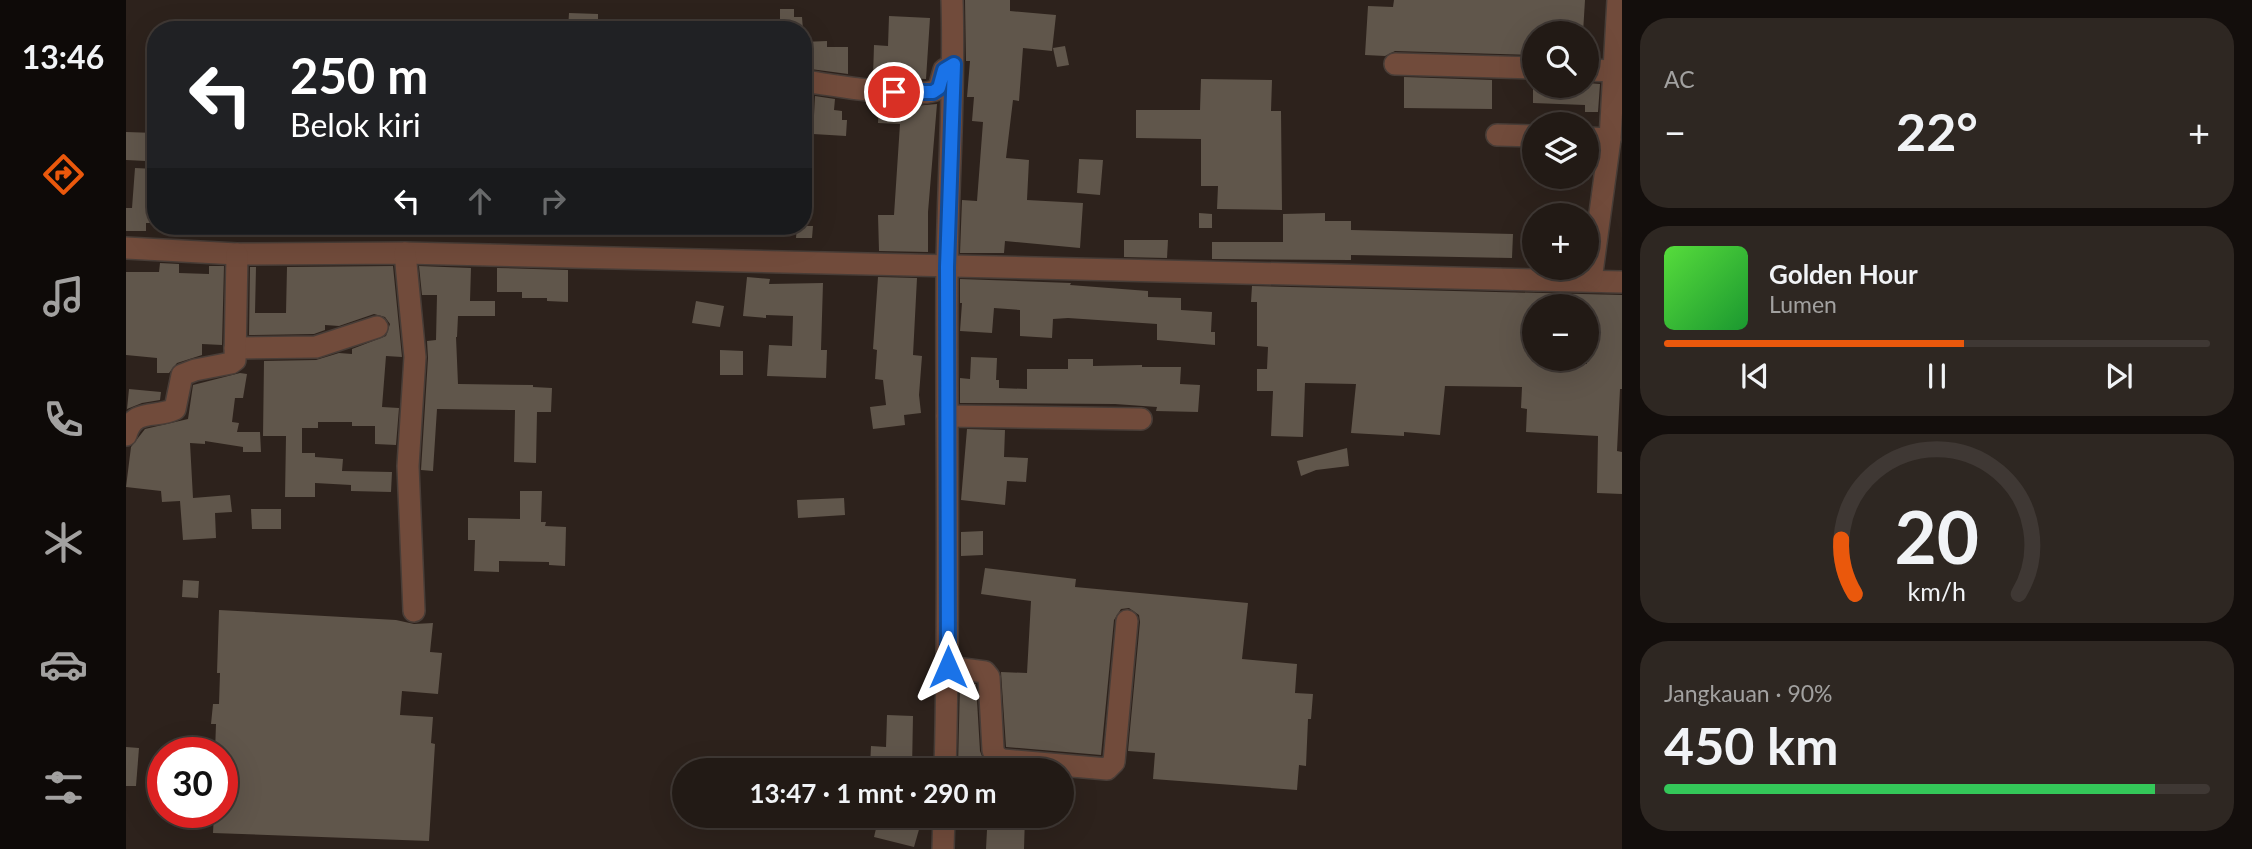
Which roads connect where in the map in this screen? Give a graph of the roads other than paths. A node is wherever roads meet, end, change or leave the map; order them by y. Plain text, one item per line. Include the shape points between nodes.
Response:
1 (953, 0) edge
2 (1618, 0) edge
3 (954, 64) junction
4 (1395, 64) dead end
5 (1522, 68) edge
6 (1599, 70) edge
7 (1615, 71) junction
8 (812, 82) edge
9 (1497, 135) dead end
10 (1522, 136) edge
11 (1599, 138) edge
12 (1611, 139) junction
13 (1599, 224) edge
14 (126, 248) edge
15 (405, 253) junction
16 (237, 254) junction
17 (947, 267) junction
18 (1522, 279) edge
19 (1591, 280) edge
20 (1622, 282) edge
21 (377, 327) dead end
22 (235, 348) junction
23 (947, 416) junction
24 (1141, 419) dead end
25 (126, 435) edge
26 (414, 611) dead end
27 (1127, 621) dead end
28 (948, 667) junction
29 (945, 758) edge
30 (944, 828) edge
31 (943, 849) edge

1 - 3 street
2 - 7 street
3 - 8 street via 944,70 936,90 928,93
3 - 17 street
4 - 5 street
6 - 7 street
7 - 12 street
9 - 10 street
11 - 12 street
12 - 13 street
14 - 16 street
15 - 16 street
15 - 17 street
15 - 26 street via 415,357 408,466
16 - 22 street
17 - 18 street
17 - 23 street
19 - 20 street
21 - 22 street via 316,347
22 - 25 street via 231,363 182,375 175,409 138,417 129,424
23 - 24 street
23 - 28 street
27 - 28 street via 1114,762 1107,769 996,757 989,677 985,672
28 - 29 street
30 - 31 street

